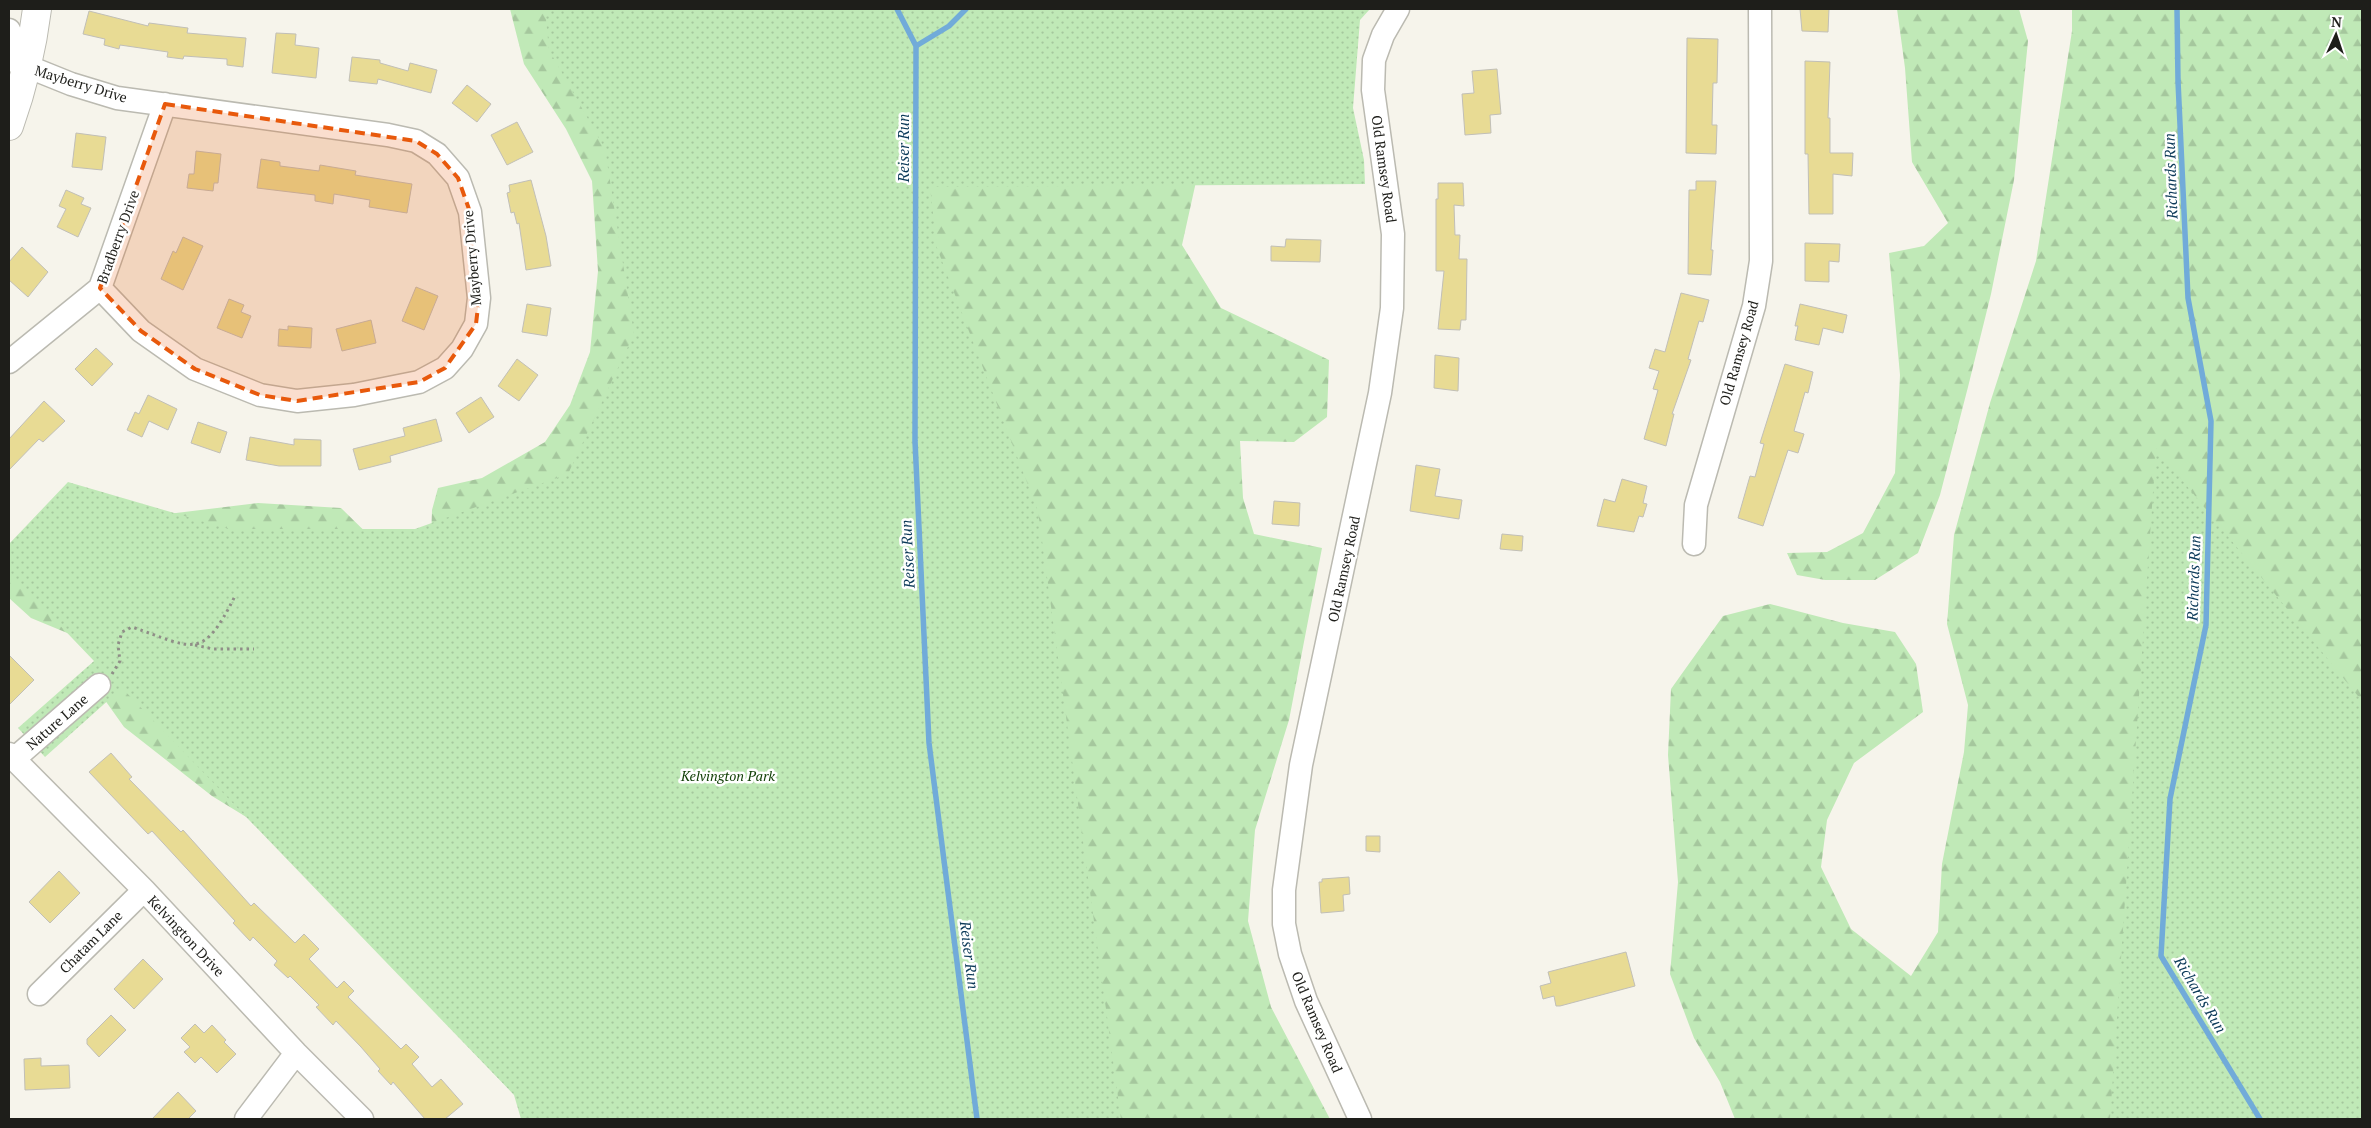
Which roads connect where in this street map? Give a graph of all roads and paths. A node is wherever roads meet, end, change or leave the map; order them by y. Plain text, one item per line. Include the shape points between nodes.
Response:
1 (37, 9) edge
2 (1398, 9) edge
3 (1760, 9) edge
4 (9, 30) edge
5 (18, 64) edge
6 (165, 104) junction
7 (9, 126) edge
8 (100, 288) junction
9 (9, 362) edge
10 (1694, 544) dead end
11 (235, 596) dead end
12 (195, 645) junction
13 (254, 649) dead end
14 (99, 685) joint
15 (11, 757) edge
16 (144, 890) junction
17 (39, 994) dead end
18 (296, 1053) junction
19 (246, 1119) edge
20 (362, 1119) edge
21 (1360, 1119) edge

1 - 5 main road
2 - 21 street, Old Ramsey Road via 1383,34 1374,60 1373,90 1393,234 1392,308 1380,392 1302,765 1284,890 1284,924 1290,954 1306,1001
3 - 10 street, Old Ramsey Road via 1761,261 1754,306 1696,505
4 - 5 street
5 - 6 street, Mayberry Drive via 117,98
5 - 7 main road via 21,93
6 - 8 street, Bradberry Drive
6 - 8 street, Mayberry Drive via 388,135 416,141 437,154 458,178 470,212 479,298 476,324 462,350 446,368 419,382 354,395 297,401 260,396 195,369 141,331
8 - 9 street, Bradberry Drive
11 - 12 path via 223,620 208,639
12 - 13 path via 213,649
12 - 14 path via 181,645 132,627 122,632 118,645 120,661 115,672
14 - 15 street, Nature Lane
15 - 16 street, Kelvington Drive
16 - 17 street, Chatam Lane
16 - 18 street, Kelvington Drive
18 - 19 street
18 - 20 street, Kelvington Drive

